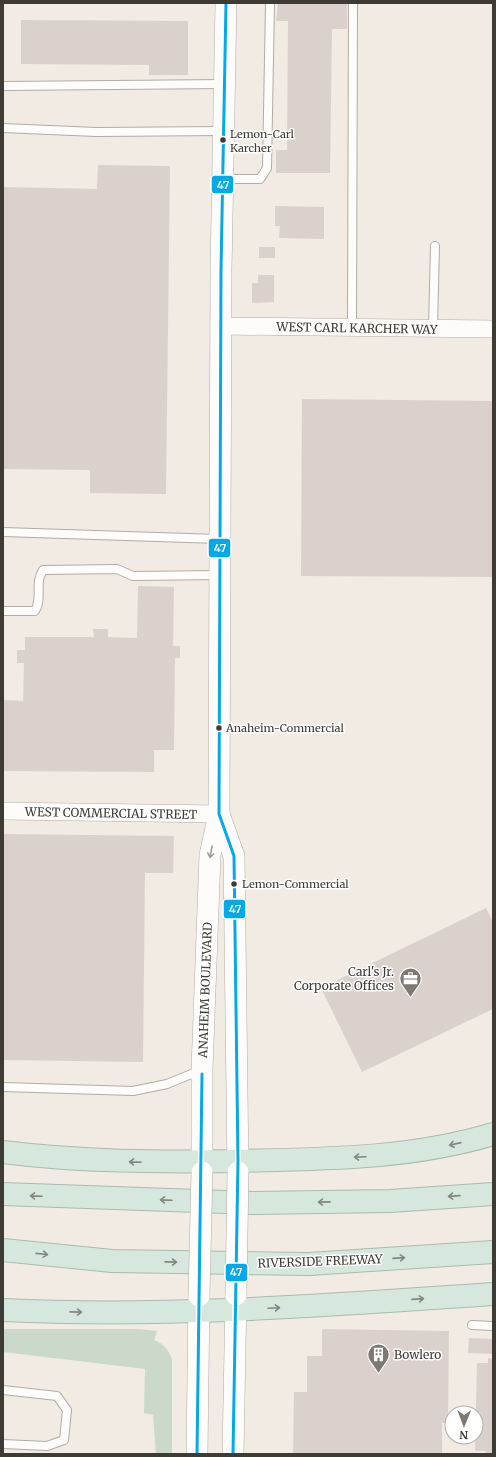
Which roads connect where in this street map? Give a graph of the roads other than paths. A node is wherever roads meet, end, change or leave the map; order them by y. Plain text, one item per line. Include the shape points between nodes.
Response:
1 (226, 3) edge
2 (270, 3) edge
3 (353, 3) edge
4 (225, 84) junction
5 (3, 86) edge
6 (3, 128) edge
7 (224, 131) junction
8 (223, 179) junction
9 (435, 246) dead end
10 (221, 326) junction
11 (352, 327) junction
12 (433, 328) junction
13 (493, 329) edge
14 (3, 532) edge
15 (220, 539) junction
16 (220, 575) junction
17 (3, 612) edge
18 (3, 811) edge
19 (219, 814) junction
20 (202, 1070) junction
21 (3, 1087) edge
22 (493, 1134) edge
23 (3, 1152) edge
24 (202, 1166) junction
25 (238, 1166) junction
26 (3, 1194) edge
27 (493, 1194) edge
28 (3, 1250) edge
29 (493, 1252) edge
30 (493, 1294) edge
31 (236, 1302) junction
32 (199, 1303) junction
33 (3, 1310) edge
34 (472, 1325) dead end
35 (493, 1326) edge
36 (3, 1390) edge
37 (3, 1444) edge
38 (197, 1454) edge
39 (233, 1454) edge

1 - 4 street, ANAHEIM BOULEVARD
2 - 8 lane via 267,168 260,179
3 - 11 lane
4 - 5 lane
4 - 7 street, ANAHEIM BOULEVARD
6 - 7 lane via 96,132
7 - 8 street, ANAHEIM BOULEVARD
8 - 10 street, ANAHEIM BOULEVARD
9 - 12 lane
10 - 11 street, WEST CARL KARCHER WAY
10 - 15 street, ANAHEIM BOULEVARD
11 - 12 street, WEST CARL KARCHER WAY
12 - 13 street, WEST CARL KARCHER WAY
14 - 15 lane
15 - 16 street, ANAHEIM BOULEVARD
16 - 17 lane via 132,576 117,569 43,570 38,577 38,606 35,611
16 - 19 street, ANAHEIM BOULEVARD
18 - 19 street, WEST COMMERCIAL STREET
19 -> 20 street, ANAHEIM BOULEVARD via 210,855
19 - 25 street, ANAHEIM BOULEVARD via 234,856
20 - 21 lane via 166,1084 133,1091
20 - 24 street, ANAHEIM BOULEVARD
22 -> 25 highway via 434,1149 399,1154
24 -> 23 highway
24 - 25 highway
24 - 32 street, ANAHEIM BOULEVARD, bridge
25 - 31 street, ANAHEIM BOULEVARD, bridge
27 -> 26 highway via 390,1201 253,1203
28 -> 29 highway, RIVERSIDE FREEWAY via 112,1261 309,1264
31 -> 30 highway
31 - 32 highway
31 - 39 street, ANAHEIM BOULEVARD
33 -> 32 highway via 99,1312
32 - 38 street, ANAHEIM BOULEVARD
34 - 35 lane
36 - 37 lane via 57,1396 67,1410 64,1440 47,1446

